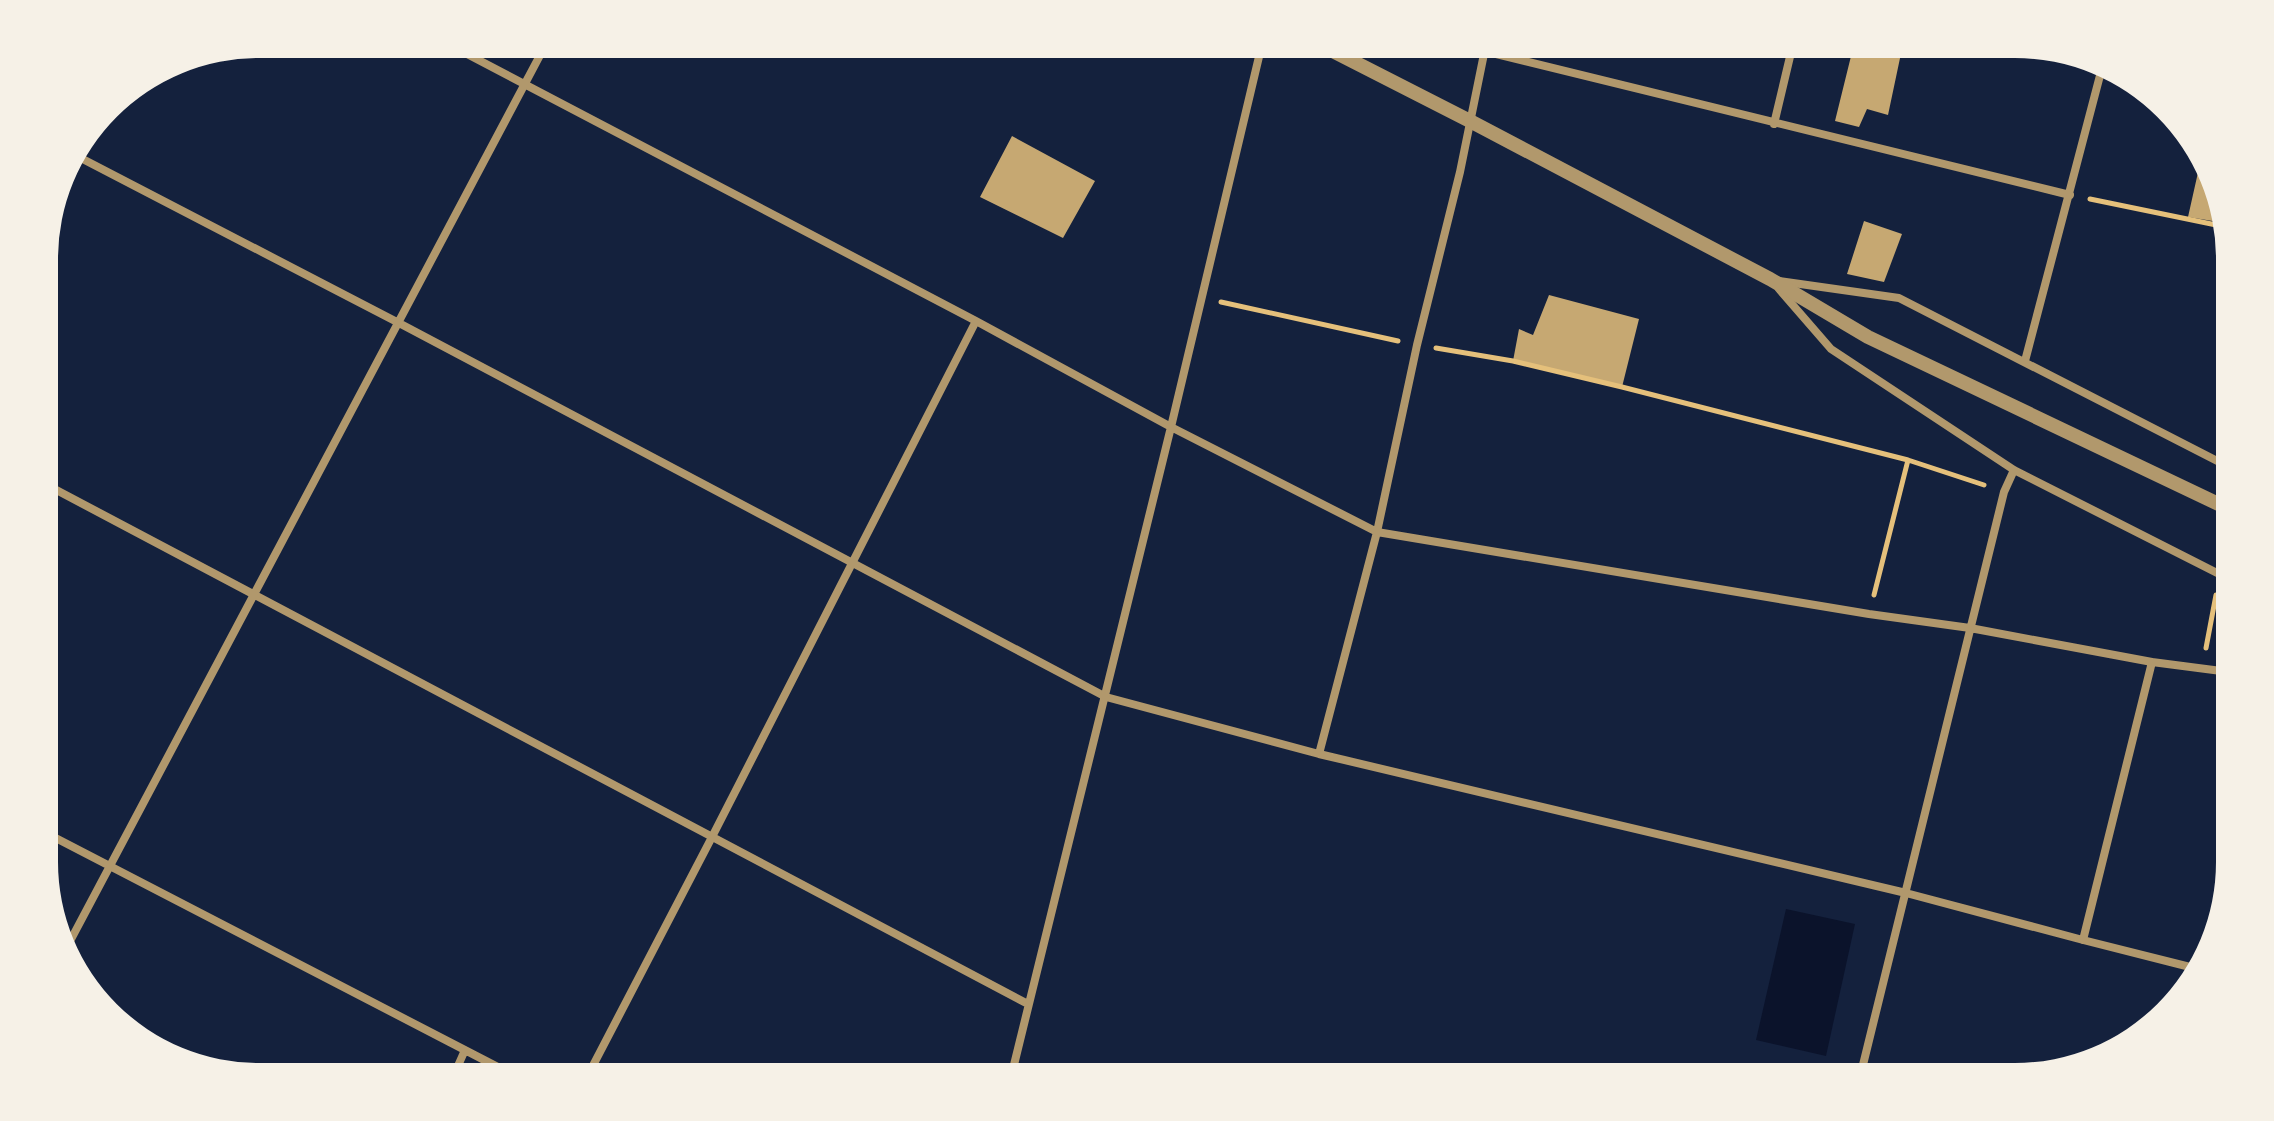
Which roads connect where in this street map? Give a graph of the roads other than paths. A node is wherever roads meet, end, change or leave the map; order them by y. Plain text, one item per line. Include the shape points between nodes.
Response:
1 (474, 58) edge
2 (539, 58) edge
3 (1259, 58) edge
4 (1346, 58) edge
5 (1483, 58) edge
6 (1523, 58) edge
7 (1790, 58) edge
8 (2100, 77) edge
9 (525, 85) junction
10 (1470, 121) junction
11 (1774, 124) junction
12 (85, 160) edge
13 (2070, 195) junction
14 (1770, 279) junction
15 (976, 321) junction
16 (397, 322) junction
17 (2025, 361) junction
18 (1171, 427) junction
19 (2216, 460) edge
20 (2014, 470) junction
21 (58, 491) edge
22 (2216, 503) edge
23 (1377, 532) junction
24 (853, 561) junction
25 (2216, 572) edge
26 (255, 595) junction
27 (1970, 628) junction
28 (2152, 662) junction
29 (2216, 670) edge
30 (1106, 697) junction
31 (1319, 754) junction
32 (712, 837) junction
33 (58, 839) edge
34 (110, 867) junction
35 (1906, 893) junction
36 (72, 937) edge
37 (2083, 940) junction
38 (2186, 966) edge
39 (1028, 1004) junction
40 (465, 1050) junction
41 (459, 1063) edge
42 (490, 1063) edge
43 (594, 1063) edge
44 (1014, 1063) edge
45 (1864, 1063) edge

1 - 9 street
2 - 9 street
3 - 18 street
4 - 10 street
5 - 10 street
6 - 11 street
7 - 11 street
8 - 13 street
9 - 15 street
9 - 16 street
10 - 14 street
10 - 23 street
11 - 13 street
12 - 16 street
13 - 17 street
14 - 17 street via 1899,298
14 - 20 street via 1831,349
14 - 22 street via 1868,337
15 - 18 street
15 - 24 street
16 - 24 street
16 - 26 street
17 - 19 street
18 - 23 street
18 - 30 street
20 - 25 street
20 - 27 street
21 - 26 street
23 - 27 street
23 - 31 street
24 - 30 street
24 - 32 street
26 - 32 street
26 - 34 street
27 - 28 street
27 - 35 street
28 - 29 street
28 - 37 street
30 - 31 street
30 - 39 street
31 - 35 street
32 - 39 street
32 - 43 street
33 - 34 street
34 - 36 street
34 - 40 street
35 - 37 street
35 - 45 street
37 - 38 street
39 - 44 street
40 - 41 street
40 - 42 street

